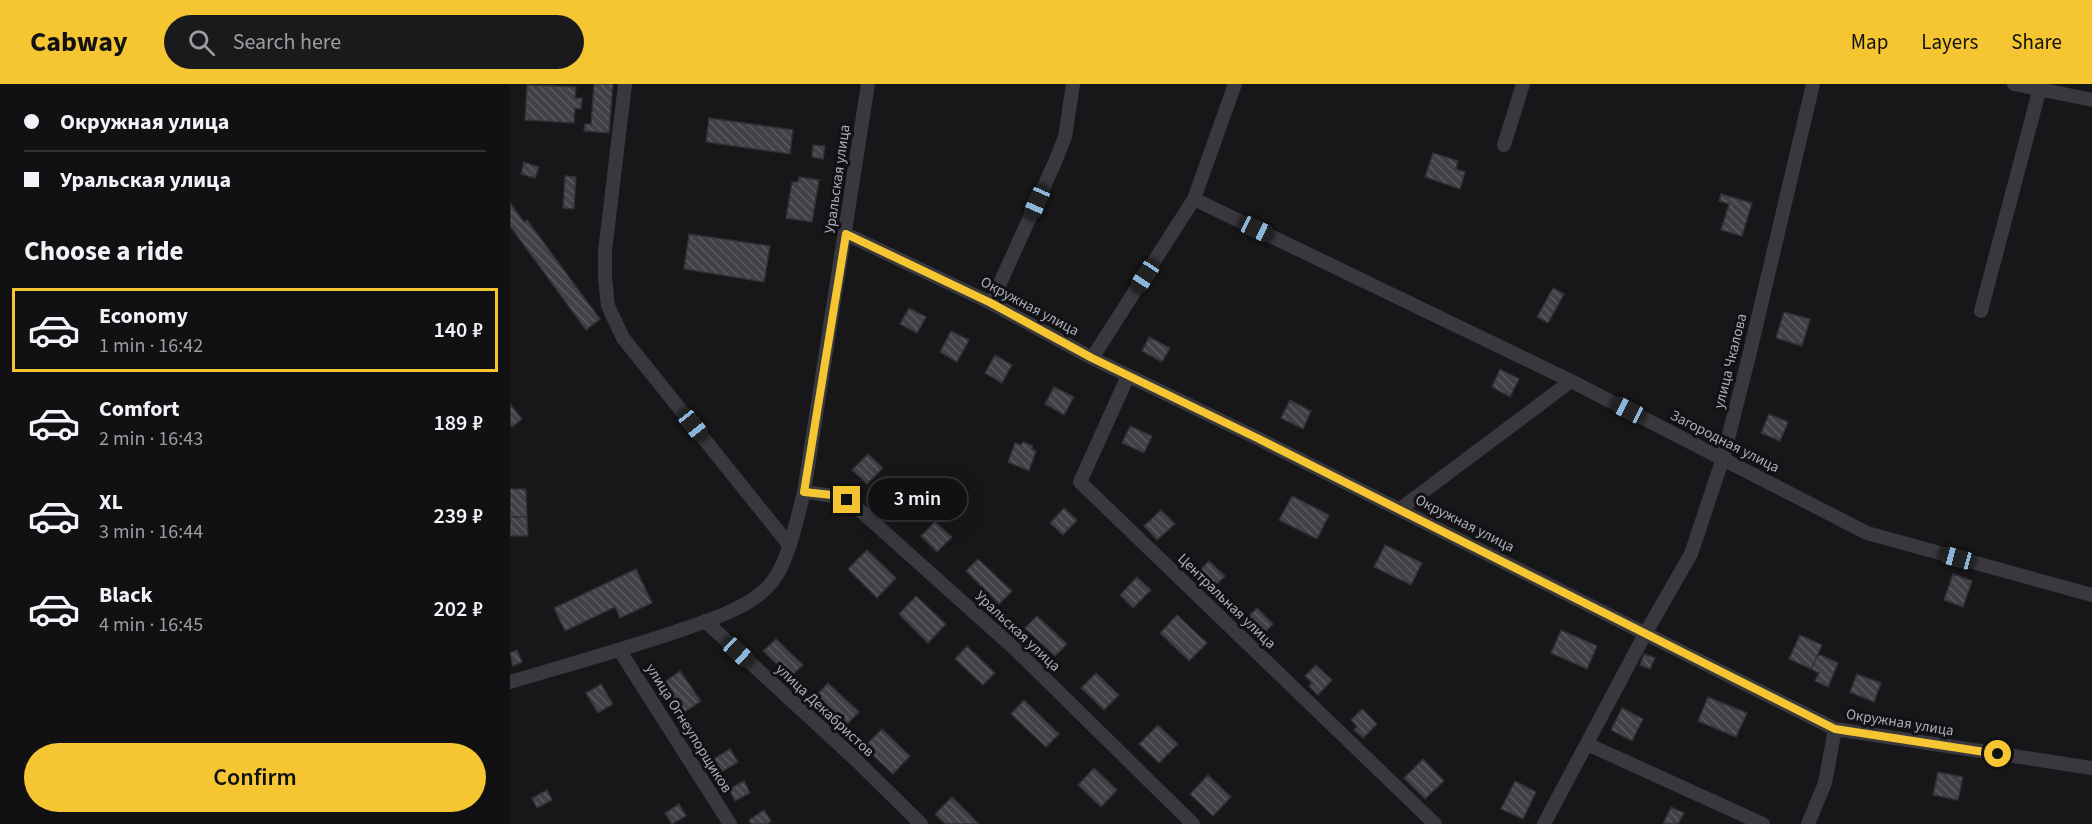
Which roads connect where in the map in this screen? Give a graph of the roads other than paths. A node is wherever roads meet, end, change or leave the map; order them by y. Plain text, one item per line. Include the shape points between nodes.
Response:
1 (625, 84) edge
2 (868, 84) edge
3 (1073, 84) edge
4 (1235, 84) edge
5 (1523, 84) edge
6 (1813, 84) edge
7 (2014, 84) edge
8 (2040, 86) edge
9 (2092, 100) edge
10 (1504, 145) dead end
11 (1194, 199) junction
12 (846, 234) junction
13 (991, 303) junction
14 (1981, 310) dead end
15 (1092, 358) junction
16 (1128, 376) junction
17 (1571, 381) junction
18 (1723, 458) junction
19 (804, 492) junction
20 (1400, 509) junction
21 (790, 546) junction
22 (2092, 595) edge
23 (705, 621) junction
24 (1645, 633) junction
25 (621, 651) junction
26 (510, 682) edge
27 (1835, 729) junction
28 (1587, 744) junction
29 (2092, 768) edge
30 (730, 824) edge
31 (921, 824) edge
32 (1193, 824) edge
33 (1435, 824) edge
34 (1544, 824) edge
35 (1763, 824) edge
36 (1808, 824) edge

1 - 21 street via 605,251 608,306 623,338
2 - 12 street, Уральская улица
3 - 13 street via 1065,137
4 - 11 street
5 - 10 street
6 - 18 street, улица Чкалова
7 - 8 street
8 - 9 street
8 - 14 street
11 - 15 street
11 - 17 street, Загородная улица
12 - 13 street, Окружная улица
12 - 19 street, Уральская улица
13 - 15 street, Окружная улица
15 - 16 street, Окружная улица
16 - 20 street, Окружная улица
16 - 33 street, Центральная улица via 1080,482
17 - 18 street, Загородная улица
17 - 20 street
18 - 22 street, Загородная улица via 1867,533
18 - 24 street, улица Чкалова via 1691,554
19 - 21 street, Уральская улица
19 - 32 street, Уральская улица via 847,500 863,513 1014,648
20 - 24 street, Окружная улица
21 - 23 street, Уральская улица via 773,581 757,597
23 - 25 street, Уральская улица
23 - 31 street, улица Декабристов
24 - 27 street, Окружная улица
24 - 28 street, улица Чкалова
25 - 26 street, Уральская улица
25 - 30 street, улица Огнеупорщиков
27 - 29 street, Окружная улица
27 - 36 street via 1825,783
28 - 34 street, улица Чкалова
28 - 35 street

